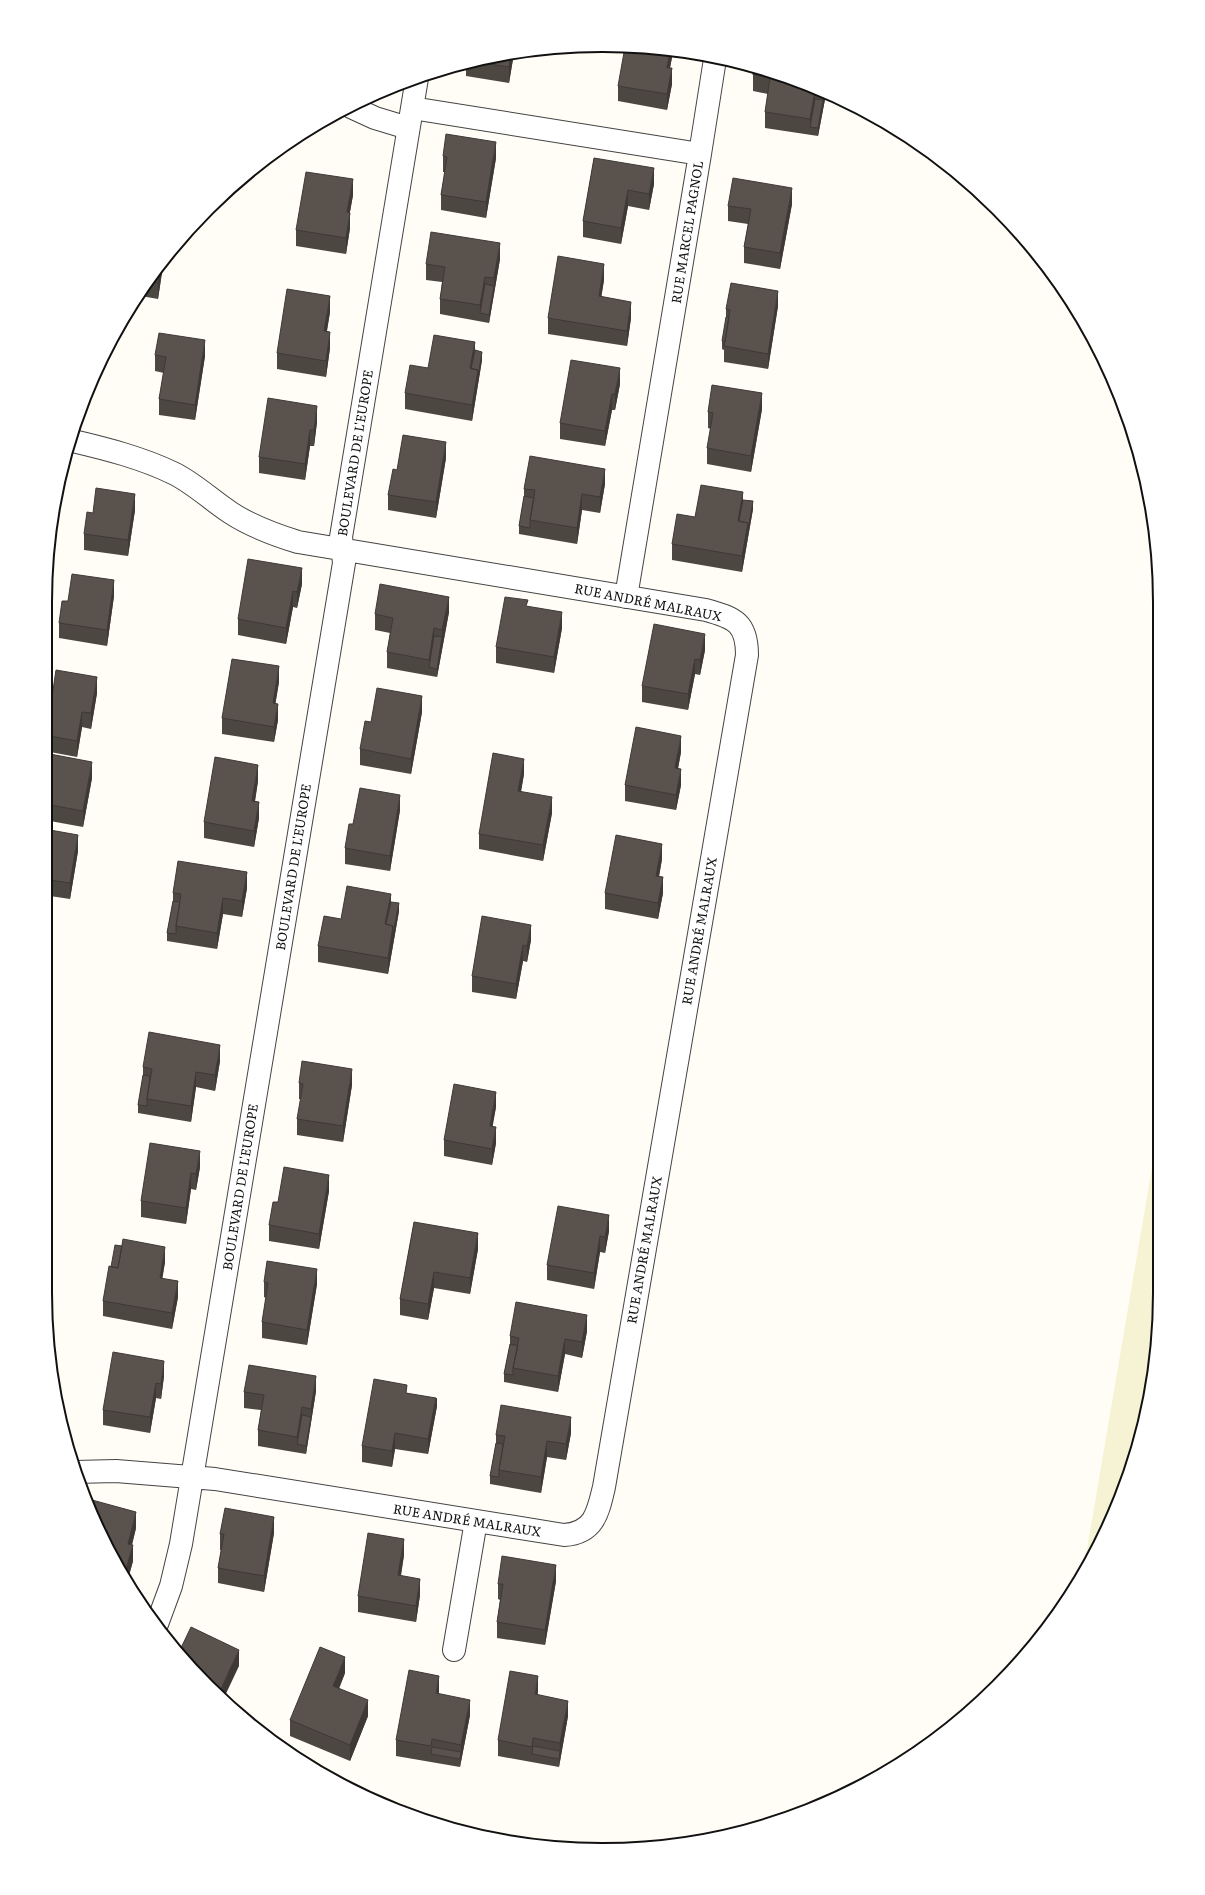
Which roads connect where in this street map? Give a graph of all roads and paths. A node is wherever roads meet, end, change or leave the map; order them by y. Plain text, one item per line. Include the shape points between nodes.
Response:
1 (714, 64) edge
2 (416, 85) edge
3 (357, 110) edge
4 (410, 118) junction
5 (700, 154) junction
6 (76, 442) edge
7 (342, 550) junction
8 (626, 596) junction
9 (82, 1472) edge
10 (191, 1476) junction
11 (476, 1521) junction
12 (159, 1617) edge
13 (454, 1650) dead end

1 - 5 street
2 - 4 street, BOULEVARD DE L'EUROPE
3 - 4 street, RUE MARCEL PAGNOL via 375,118
4 - 5 street, RUE MARCEL PAGNOL
4 - 7 street, BOULEVARD DE L'EUROPE via 342,529
5 - 8 street, RUE MARCEL PAGNOL
6 - 7 street, RUE ANDRÉ MALRAUX via 125,455 172,473 194,485 231,513 265,531 298,542
7 - 8 street, RUE ANDRÉ MALRAUX
7 - 10 street, BOULEVARD DE L'EUROPE via 344,564
8 - 11 street, RUE ANDRÉ MALRAUX via 706,610 732,619 742,628 747,639 747,655 601,1501 592,1522 581,1532 573,1534 550,1534
9 - 10 street, RUE ANDRÉ MALRAUX via 116,1471
10 - 11 street, RUE ANDRÉ MALRAUX
10 - 12 street, BOULEVARD DE L'EUROPE via 179,1552 171,1586
11 - 13 street

